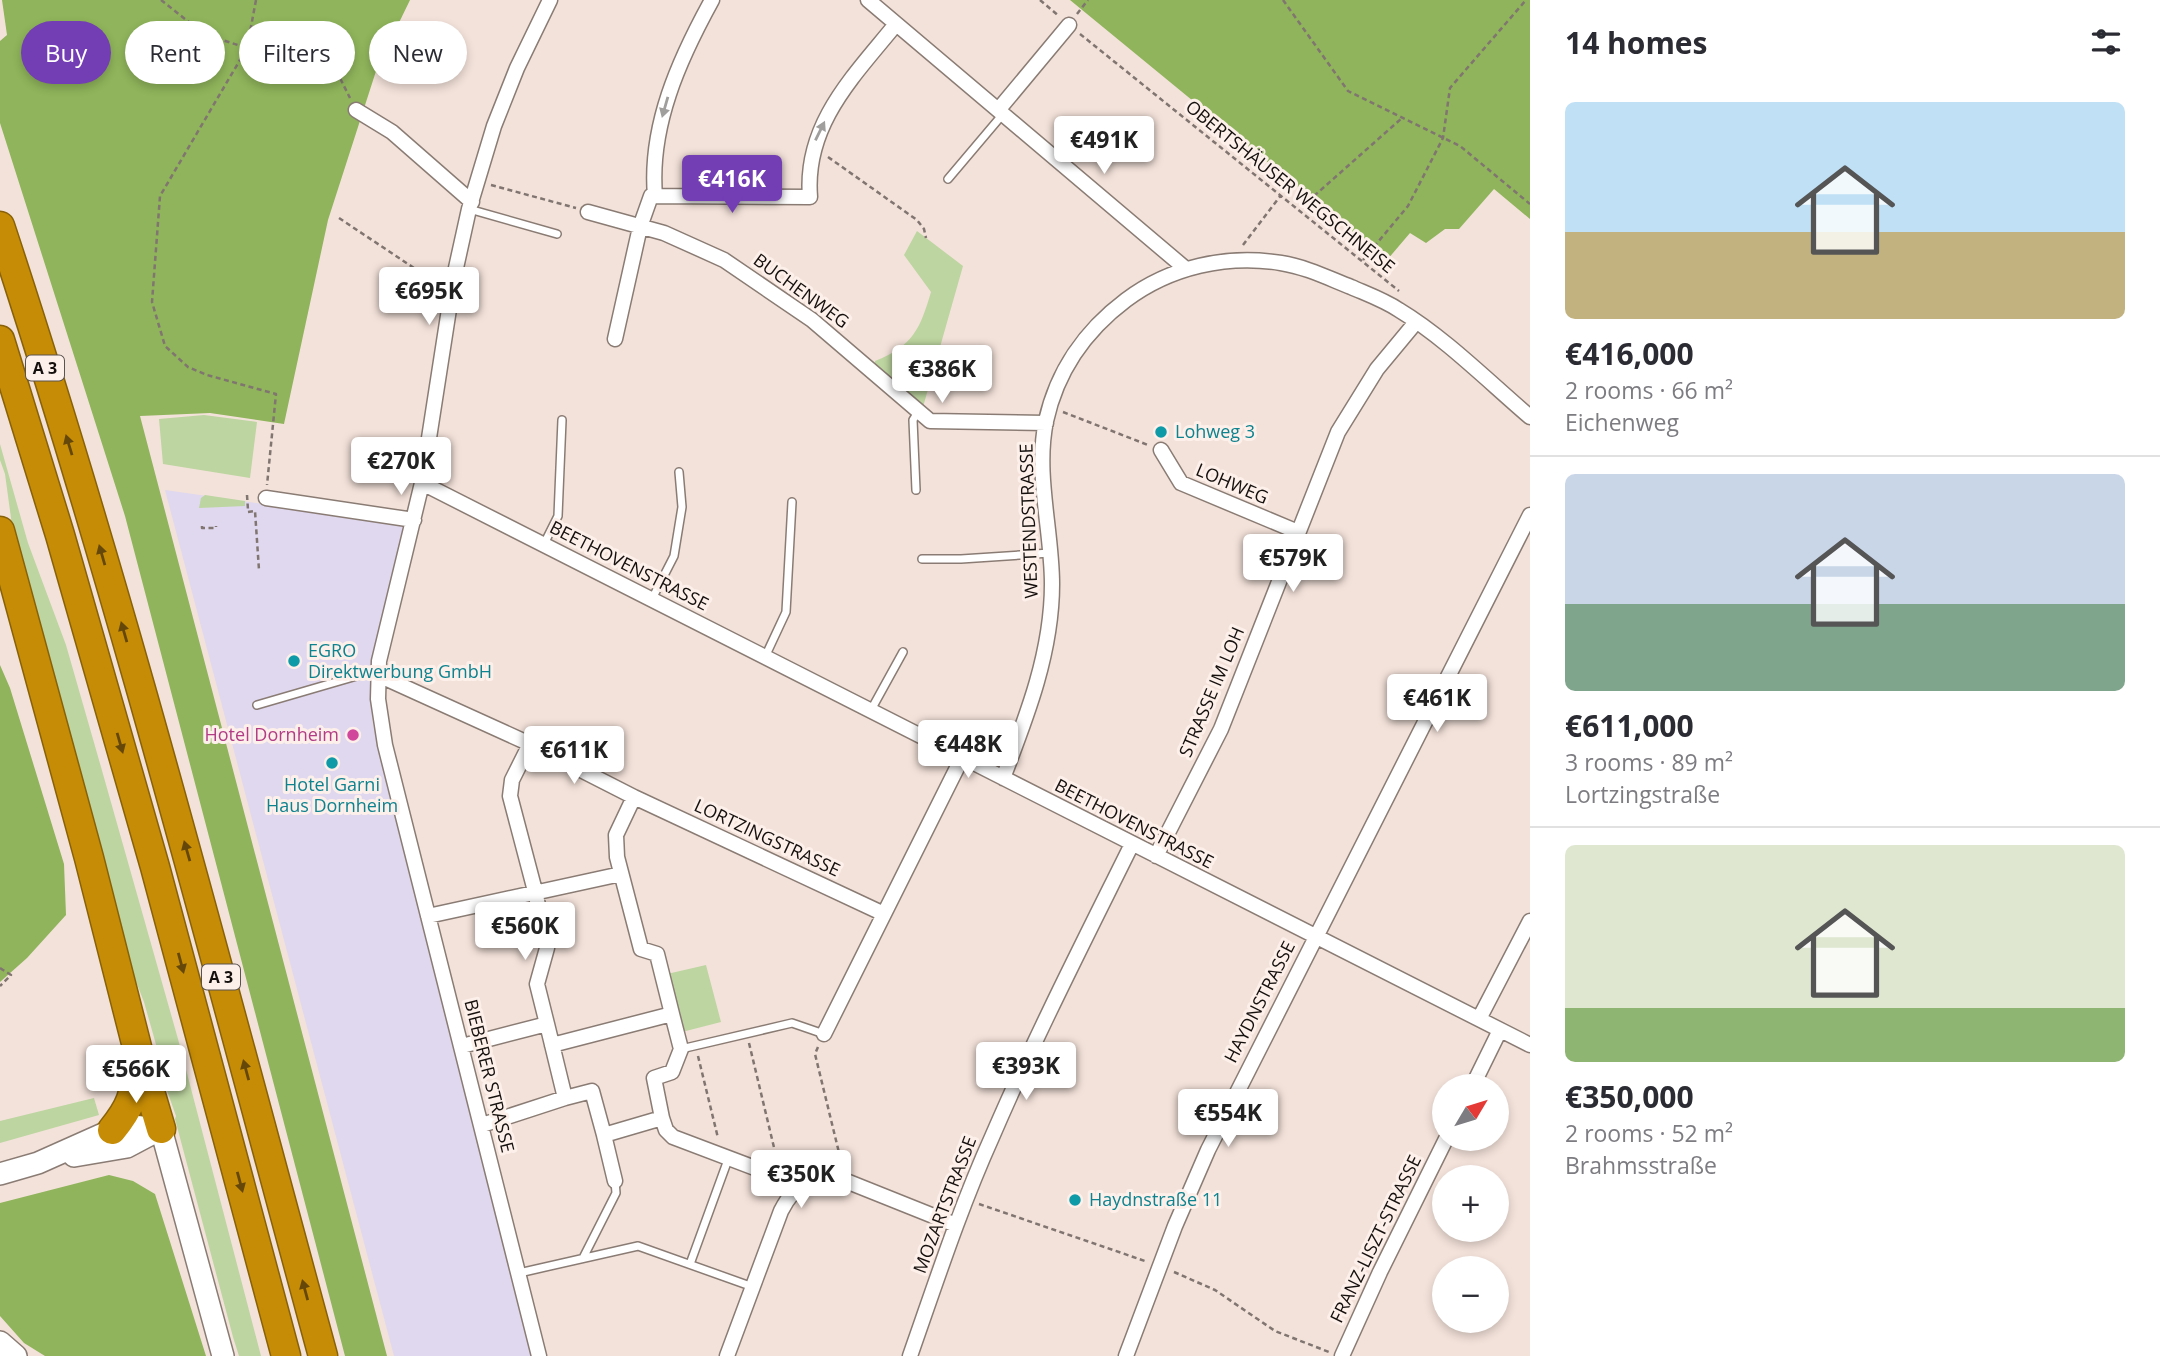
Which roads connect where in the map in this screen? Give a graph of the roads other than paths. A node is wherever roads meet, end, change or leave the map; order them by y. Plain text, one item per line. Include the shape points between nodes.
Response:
1 (551, 0) edge
2 (712, 0) edge
3 (868, 0) edge
4 (896, 24) junction
5 (1069, 25) road end
6 (356, 110) road end
7 (1001, 111) junction
8 (948, 179) dead end
9 (655, 196) junction
10 (471, 206) junction
11 (588, 212) road end
12 (0, 226) edge
13 (640, 227) junction
14 (557, 234) dead end
15 (1186, 269) junction
16 (1416, 322) junction
17 (615, 340) dead end
18 (0, 341) edge
19 (918, 412) junction
20 (1530, 417) edge
21 (562, 420) dead end
22 (1046, 423) junction
23 (1161, 450) road end
24 (679, 472) dead end
25 (422, 483) junction
26 (916, 490) dead end
27 (266, 498) road end
28 (792, 502) dead end
29 (1530, 515) edge
30 (414, 520) junction
31 (0, 531) edge
32 (1298, 532) junction
33 (544, 544) junction
34 (1051, 553) junction
35 (922, 559) dead end
36 (652, 599) junction
37 (903, 652) dead end
38 (765, 657) junction
39 (378, 675) junction
40 (257, 705) dead end
41 (871, 711) junction
42 (530, 744) junction
43 (962, 758) junction
44 (1003, 778) junction
45 (634, 797) junction
46 (1132, 844) junction
47 (1156, 856) junction
48 (621, 874) junction
49 (535, 891) junction
50 (884, 914) junction
51 (428, 916) junction
52 (1530, 921) edge
53 (1315, 936) junction
54 (672, 1014) junction
55 (1479, 1019) junction
56 (547, 1024) junction
57 (1500, 1030) junction
58 (824, 1034) joint
59 (552, 1045) junction
60 (1530, 1045) edge
61 (462, 1046) junction
62 (688, 1047) junction
63 (138, 1051) junction
64 (1478, 1074) edge
65 (565, 1098) junction
66 (662, 1118) junction
67 (482, 1125) junction
68 (161, 1129) junction
69 (604, 1135) junction
70 (120, 1139) junction
71 (1440, 1152) edge
72 (726, 1156) junction
73 (0, 1174) edge
74 (172, 1174) junction
75 (615, 1181) joint
76 (800, 1185) junction
77 (956, 1225) junction
78 (583, 1258) junction
79 (690, 1264) junction
80 (519, 1273) junction
81 (753, 1287) junction
82 (0, 1342) edge
83 (16, 1356) edge
84 (223, 1356) edge
85 (286, 1356) edge
86 (323, 1356) edge
87 (539, 1356) edge
88 (727, 1356) edge
89 (910, 1356) edge
90 (1126, 1356) edge
91 (1342, 1356) edge

1 - 10 street, BIEBERER STRASSE via 494,125
2 -> 9 street via 667,101 654,160
3 - 4 street
4 - 7 street
9 -> 4 street via 810,197 813,147 837,100
5 - 7 street
6 - 10 street via 391,132
7 - 8 lane
7 - 15 street
9 - 13 street via 651,196
10 - 14 lane
10 - 25 street, BIEBERER STRASSE via 454,277
11 - 13 street, BUCHENWEG
86 -> 12 highway, A 3 via 186,846 89,510
13 - 17 street
13 - 19 street, BUCHENWEG via 724,260 822,328
15 - 16 street, WESTENDSTRASSE via 1230,262 1281,263 1385,302
15 - 22 street, WESTENDSTRASSE via 1136,292 1097,324 1069,362
16 - 20 street, WESTENDSTRASSE
16 - 32 street, STRASSE IM LOH via 1377,369 1338,432
18 -> 85 highway, A 3 via 152,855
19 - 22 street, BUCHENWEG via 935,422
19 - 26 lane via 913,420
21 - 33 lane via 558,516
22 - 34 street, WESTENDSTRASSE via 1044,467
23 - 32 street, LOHWEG via 1181,483
24 - 36 lane via 682,507 674,556
25 - 30 street, BIEBERER STRASSE
25 - 33 street, BEETHOVENSTRASSE
27 - 30 street via 379,511
28 - 38 lane via 786,612
29 - 53 street, HAYDNSTRASSE
30 - 39 street, BIEBERER STRASSE via 382,641
31 - 63 highway
32 - 47 street, STRASSE IM LOH via 1221,729
33 - 36 street, BEETHOVENSTRASSE
34 - 35 lane
34 - 44 street, WESTENDSTRASSE via 1051,605 1041,667
36 - 38 street, BEETHOVENSTRASSE
37 - 41 lane
38 - 41 street, BEETHOVENSTRASSE
39 - 40 lane via 367,673
39 - 42 street, LORTZINGSTRASSE
39 - 51 street, BIEBERER STRASSE via 383,732
41 - 43 street, BEETHOVENSTRASSE
42 - 45 street, LORTZINGSTRASSE
42 - 49 street via 512,780 510,796
43 - 44 street, BEETHOVENSTRASSE
43 - 50 street
44 - 46 street, BEETHOVENSTRASSE
45 - 48 street via 615,835
45 - 50 street, LORTZINGSTRASSE
46 - 47 street, BEETHOVENSTRASSE
46 - 77 street, MOZARTSTRASSE via 1016,1081
47 - 53 street, BEETHOVENSTRASSE
48 - 49 street
48 - 54 street via 641,948 657,954
49 - 51 street
49 - 56 street via 547,948 537,984
50 - 58 street
51 - 61 street, BIEBERER STRASSE
52 - 55 street
53 - 55 street, BEETHOVENSTRASSE
53 - 90 street, HAYDNSTRASSE via 1208,1150
54 - 59 street
54 - 62 street
55 - 57 street, BEETHOVENSTRASSE
56 - 59 street
56 - 61 street
57 - 60 street, BEETHOVENSTRASSE
57 - 64 street
58 - 62 lane via 792,1023
59 - 65 street
61 - 67 street, BIEBERER STRASSE
62 - 66 street via 672,1072 654,1078
63 - 68 highway
63 - 70 highway via 136,1082
65 - 67 street
65 - 69 street via 592,1091
66 - 69 street
66 - 72 street via 673,1137
67 - 80 street, BIEBERER STRASSE
68 - 70 main road via 132,1126
68 - 74 main road
69 - 75 street
70 - 73 main road
70 - 74 main road via 149,1154
71 - 91 street, FRANZ-LISZT-STRASSE
72 - 76 street
72 - 79 lane
74 - 84 main road
75 - 78 lane via 616,1193
76 - 77 street via 812,1178 846,1181
76 - 81 street via 781,1211
77 - 89 street, MOZARTSTRASSE
78 - 79 lane via 638,1246
78 - 80 lane
79 - 81 lane
80 - 87 street, BIEBERER STRASSE
81 - 88 street
82 - 83 main road

